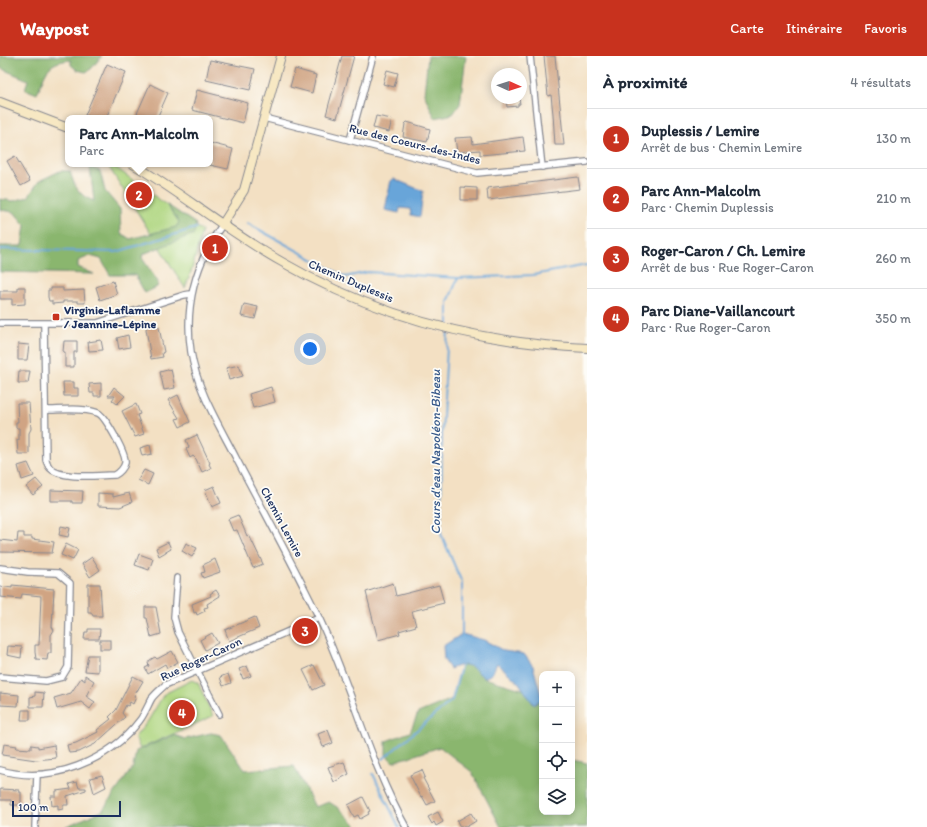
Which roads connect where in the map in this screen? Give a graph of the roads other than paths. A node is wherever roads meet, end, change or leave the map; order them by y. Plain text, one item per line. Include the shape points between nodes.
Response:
1 (281, 56) edge
2 (373, 56) edge
3 (530, 56) edge
4 (0, 102) edge
5 (264, 118) junction
6 (65, 127) edge
7 (350, 140) junction
8 (587, 162) edge
9 (137, 167) edge
10 (542, 167) junction
11 (222, 225) junction
12 (190, 294) junction
13 (0, 323) edge
14 (44, 324) junction
15 (587, 348) edge
16 (46, 410) junction
17 (0, 568) edge
18 (177, 578) dead end
19 (319, 618) junction
20 (198, 670) junction
21 (0, 677) edge
22 (219, 714) dead end
23 (0, 770) edge
24 (37, 774) junction
25 (34, 827) edge
26 (406, 827) edge

1 - 5 street
2 - 7 street
3 - 10 street
4 - 6 street
5 - 7 street, Rue des Coeurs-des-Indes
5 - 11 street via 244,190
7 - 10 street, Rue des Coeurs-des-Indes via 469,172 486,173
8 - 10 street, Rue des Coeurs-des-Indes
9 - 11 street, Chemin Duplessis
11 - 12 street, Chemin Lemire via 205,252
11 - 15 street, Chemin Duplessis via 306,275 354,297 408,317 487,337 535,345
12 - 14 street via 97,323
12 - 19 street, Chemin Lemire via 189,335 198,380 223,434
13 - 14 street
14 - 16 street
16 - 16 street via 46,460 49,468 66,475 115,475 124,466 125,458 102,415 92,411
17 - 21 street via 58,573 70,582 68,667 62,677 46,681
18 - 20 street via 174,616 178,632
19 - 20 street, Rue Roger-Caron
19 - 26 street, Chemin Lemire via 342,668 380,772
20 - 22 street
20 - 24 street, Rue Roger-Caron via 165,685 152,698 141,719 118,744 92,761
23 - 24 street, Rue Roger-Caron via 25,775
24 - 25 street

